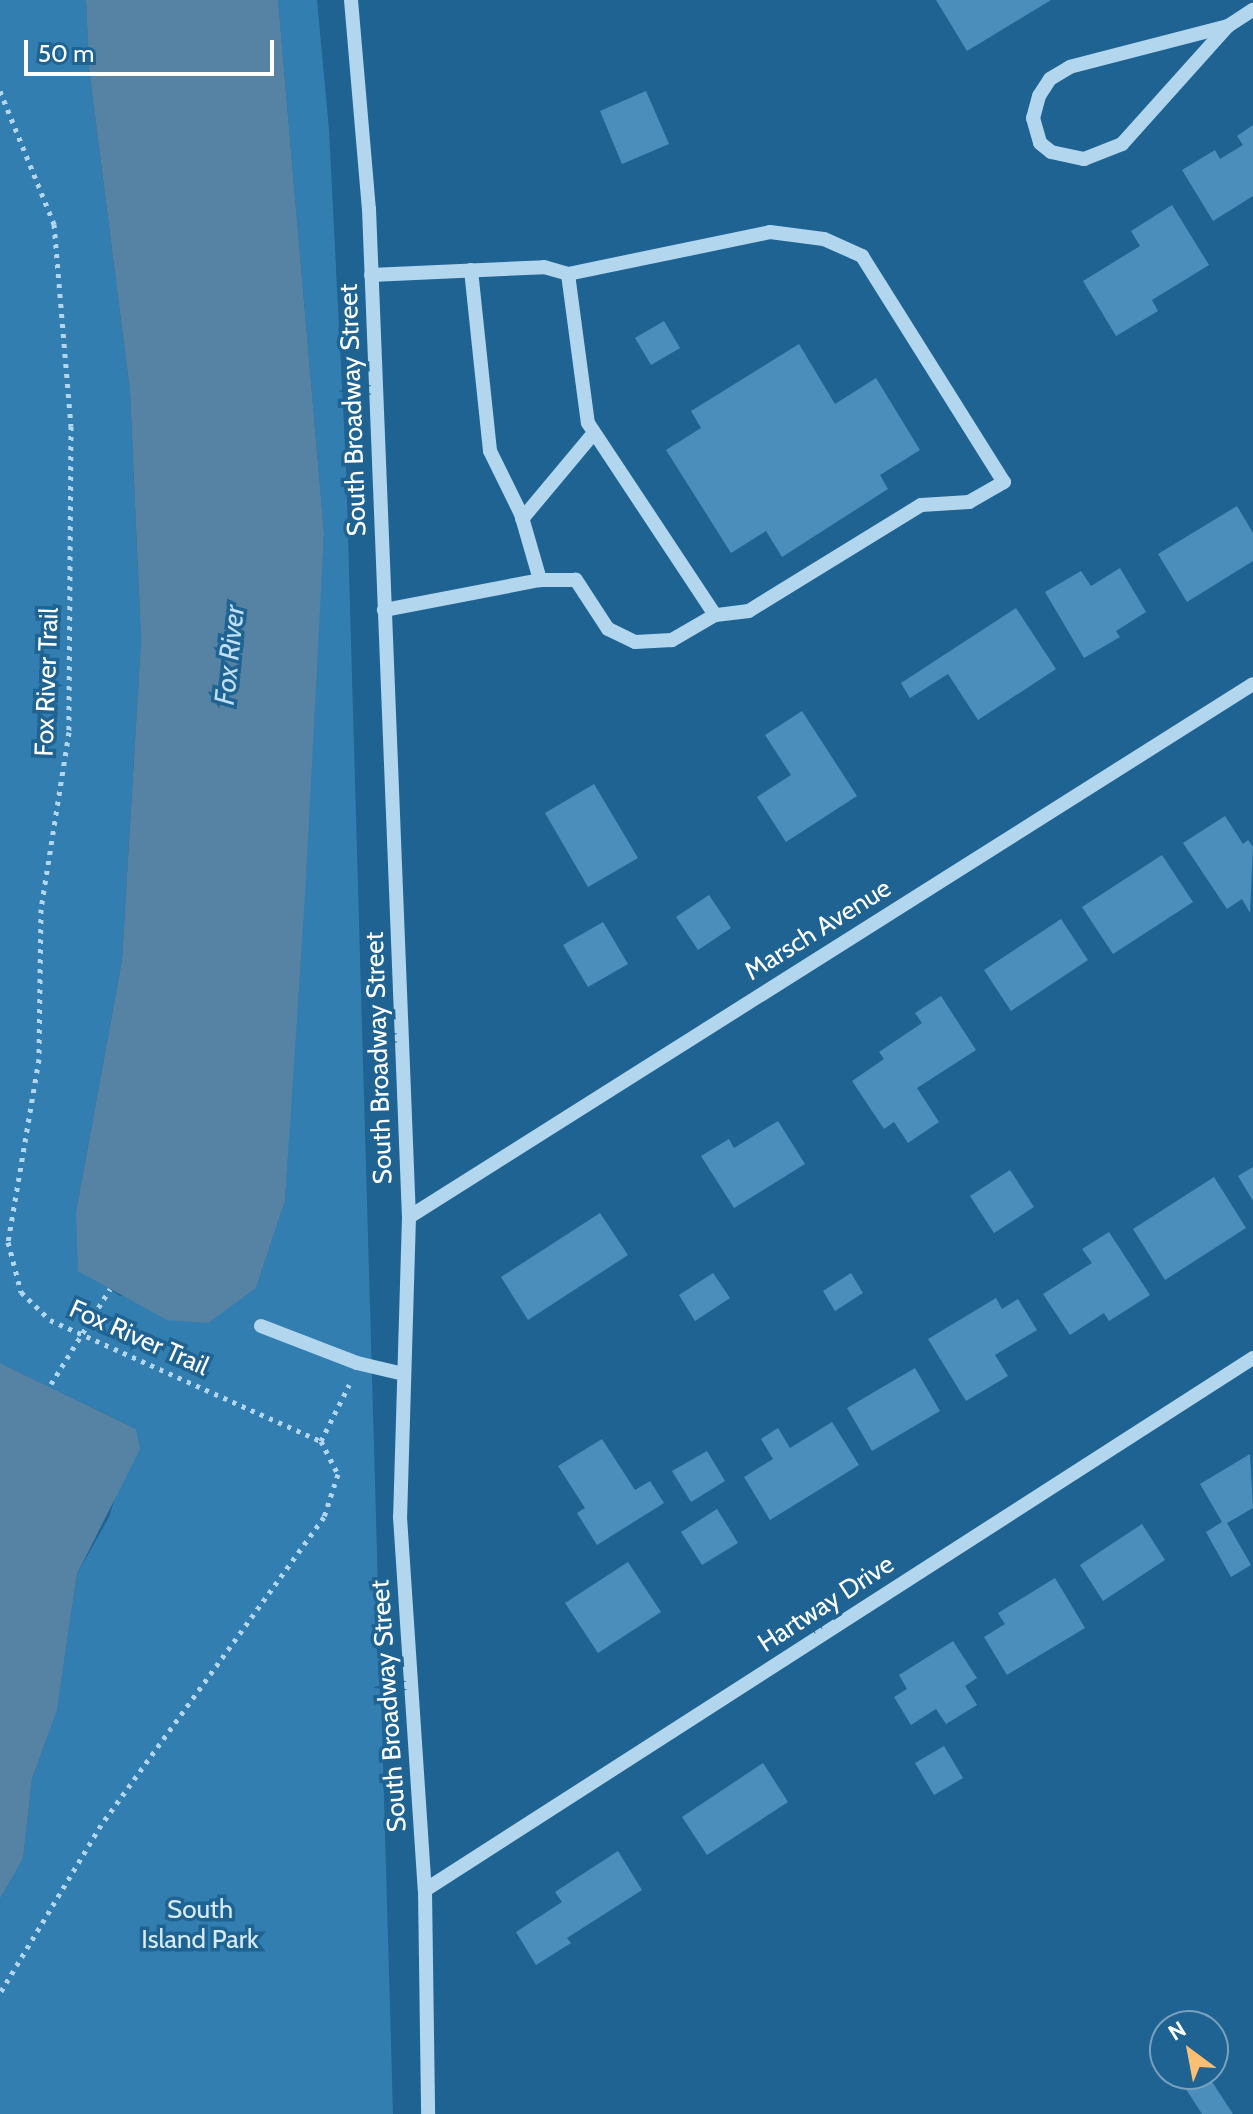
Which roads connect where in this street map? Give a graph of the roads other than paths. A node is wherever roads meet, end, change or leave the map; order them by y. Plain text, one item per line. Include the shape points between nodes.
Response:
1 (351, 0) edge
2 (1253, 10) edge
3 (1228, 26) junction
4 (471, 270) junction
5 (568, 274) junction
6 (371, 275) junction
7 (594, 433) junction
8 (522, 519) junction
9 (540, 580) junction
10 (384, 610) junction
11 (715, 615) junction
12 (1253, 684) edge
13 (409, 1217) junction
14 (261, 1326) dead end
15 (1253, 1358) edge
16 (404, 1374) junction
17 (425, 1890) junction
18 (428, 2114) edge

1 - 6 street, South Broadway Street
2 - 3 street
3 - 3 street via 1060,73 1039,96 1033,118 1040,143 1051,152 1084,159 1122,144
4 - 5 street via 544,267
4 - 6 street
4 - 8 street via 490,451
5 - 7 street via 588,423
5 - 11 street via 770,232 824,239 862,256 1004,482 969,502 921,505 749,611
6 - 10 street, South Broadway Street
7 - 8 street
7 - 11 street
8 - 9 street
9 - 10 street
9 - 11 street via 576,580 608,629 635,642 672,640
10 - 13 street, South Broadway Street
12 - 13 street, Marsch Avenue
13 - 16 street, South Broadway Street
14 - 16 street via 357,1363
15 - 17 street, Hartway Drive
16 - 17 street, South Broadway Street via 400,1517
17 - 18 street, South Broadway Street

